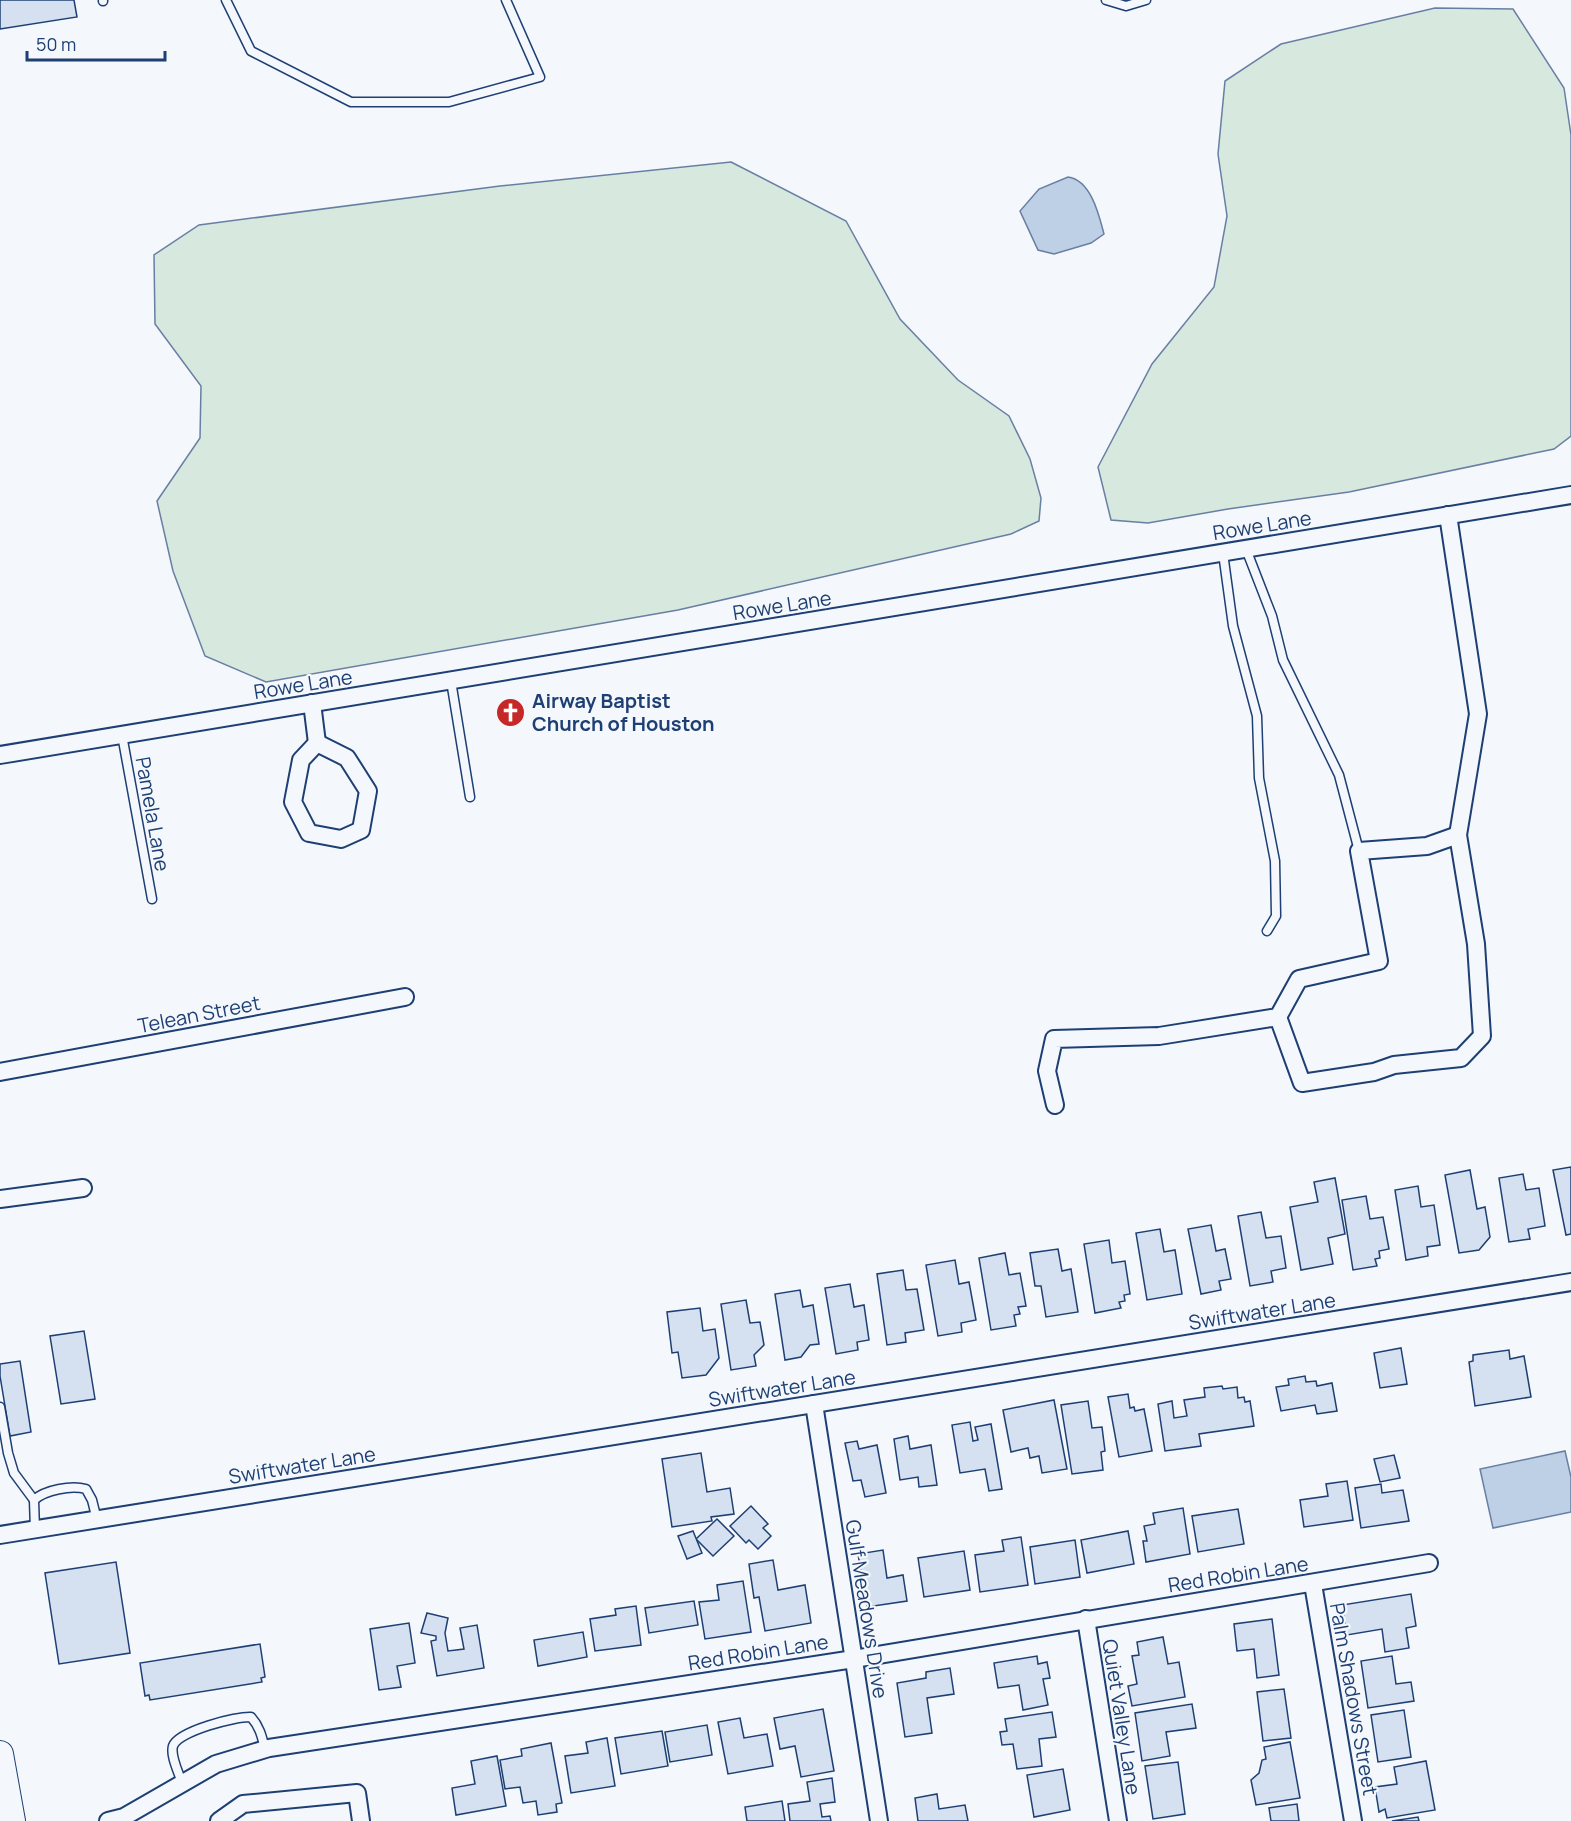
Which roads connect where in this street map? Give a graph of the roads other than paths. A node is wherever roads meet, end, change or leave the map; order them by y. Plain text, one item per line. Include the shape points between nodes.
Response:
1 (226, 0) edge
2 (506, 0) edge
3 (1106, 0) edge
4 (1146, 0) edge
5 (1571, 495) edge
6 (1448, 515) junction
7 (1246, 549) junction
8 (1223, 553) junction
9 (451, 681) junction
10 (312, 704) junction
11 (122, 735) junction
12 (317, 743) junction
13 (0, 755) edge
14 (470, 797) dead end
15 (1458, 835) junction
16 (1359, 851) junction
17 (152, 899) dead end
18 (1268, 931) dead end
19 (405, 997) dead end
20 (1278, 1017) junction
21 (0, 1072) edge
22 (1055, 1105) dead end
23 (84, 1188) dead end
24 (0, 1199) edge
25 (1571, 1282) edge
26 (814, 1404) junction
27 (0, 1407) edge
28 (2, 1435) edge
29 (34, 1500) junction
30 (97, 1520) junction
31 (34, 1530) junction
32 (0, 1535) edge
33 (1429, 1563) dead end
34 (1313, 1584) junction
35 (1086, 1619) junction
36 (854, 1659) junction
37 (265, 1749) junction
38 (0, 1754) edge
39 (182, 1783) junction
40 (7, 1809) edge
41 (108, 1821) edge
42 (219, 1821) edge
43 (361, 1821) edge
44 (879, 1821) edge
45 (1118, 1821) edge
46 (1353, 1821) edge

1 - 2 lane via 251,51 351,102 449,102 540,77
3 - 4 lane via 1126,6
5 - 6 street, Rowe Lane
6 - 7 street, Rowe Lane
6 - 15 street via 1478,714
7 - 8 street, Rowe Lane
7 - 16 lane via 1272,616 1283,660 1339,775
8 - 9 street, Rowe Lane
8 - 18 lane via 1233,626 1257,716 1259,778 1275,861 1276,916
9 - 10 street, Rowe Lane
9 - 14 lane
10 - 11 street, Rowe Lane
10 - 12 street
11 - 13 street, Rowe Lane
11 - 17 lane, Pamela Lane
12 - 12 street via 301,760 293,802 309,833 341,839 361,830 368,791 347,758
15 - 16 street via 1427,846
15 - 20 street via 1476,944 1482,1036 1468,1051 1461,1058 1394,1065 1374,1072 1302,1083
16 - 20 street via 1379,962 1299,979
19 - 21 street, Telean Street
20 - 22 street via 1159,1036 1054,1039 1047,1071
23 - 24 street
25 - 26 street, Swiftwater Lane
26 - 30 street, Swiftwater Lane
26 - 36 street, Gulf Meadows Drive
27 - 28 lane
28 - 29 lane via 14,1473
29 - 30 lane via 40,1494 86,1489
29 - 31 lane
30 - 31 street, Swiftwater Lane
31 - 32 street, Swiftwater Lane
33 - 34 street, Red Robin Lane
34 - 35 street, Red Robin Lane
34 - 46 street, Palm Shadows Street
35 - 36 street, Red Robin Lane
35 - 45 street, Quiet Valley Lane
36 - 37 street, Red Robin Lane
36 - 44 street, Gulf Meadows Drive
37 - 39 street, Red Robin Lane via 216,1764
37 - 39 lane via 257,1723 251,1717 193,1731 173,1745
38 - 40 main road
39 - 41 street, Red Robin Lane
42 - 43 street via 243,1804 357,1793

